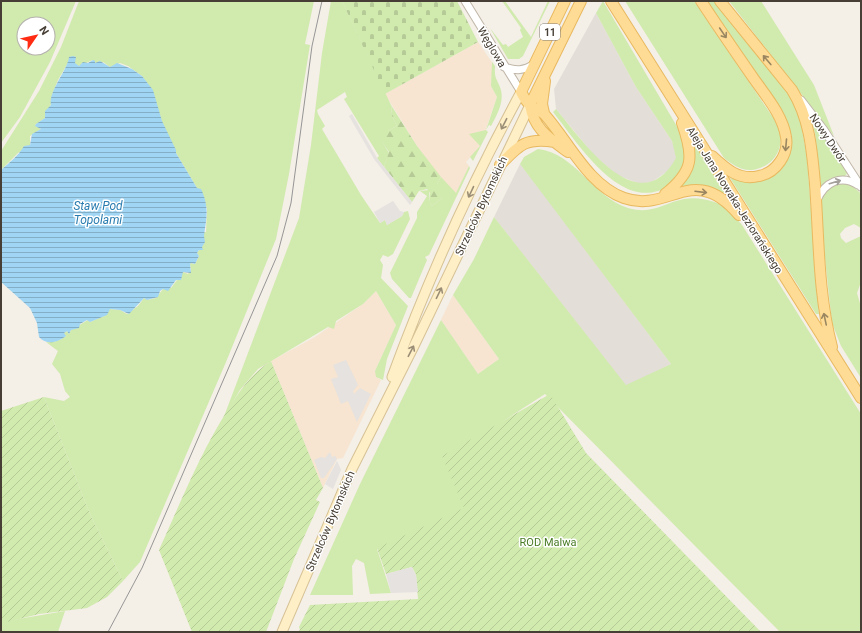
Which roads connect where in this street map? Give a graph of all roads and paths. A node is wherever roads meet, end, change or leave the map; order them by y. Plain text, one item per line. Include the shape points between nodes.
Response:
1 (465, 1) edge
2 (565, 1) edge
3 (581, 1) edge
4 (611, 1) edge
5 (701, 1) edge
6 (720, 1) edge
7 (536, 63) junction
8 (504, 67) junction
9 (546, 73) junction
10 (792, 90) junction
11 (521, 92) junction
12 (530, 105) junction
13 (676, 106) junction
14 (544, 113) junction
15 (555, 142) junction
16 (700, 144) junction
17 (576, 158) junction
18 (500, 165) junction
19 (861, 187) edge
20 (663, 196) junction
21 (816, 202) junction
22 (760, 239) junction
23 (834, 357) junction
24 (861, 398) edge
25 (380, 410) junction
26 (282, 632) edge

1 - 8 street, Węglowa
2 - 7 main road, Strzelców Bytomskich / 11
3 - 9 main road, Strzelców Bytomskich / 11
4 - 13 main road, Aleja Jana Nowaka-Jeziorańskiego
5 -> 16 main road via 782,122 786,150 781,161 763,175 752,178 728,171
10 -> 6 main road
7 - 8 street via 523,70
7 - 11 main road, Strzelców Bytomskich / 11
8 - 11 street, Węglowa
9 - 12 main road, Strzelców Bytomskich / 11
9 - 14 main road via 542,104
10 - 19 street, Nowy Dwór via 824,130
10 - 21 main road via 808,128
11 - 12 main road
11 -> 25 main road, Strzelców Bytomskich / 11 via 504,123 416,314
12 - 14 main road
12 - 15 main road via 532,119
12 - 18 main road, Strzelców Bytomskich / 11
13 - 16 main road, Aleja Jana Nowaka-Jeziorańskiego
13 - 20 main road via 686,134 690,163 684,176
14 - 17 main road
15 - 17 main road
15 - 18 main road via 526,142
16 - 22 main road, Aleja Jana Nowaka-Jeziorańskiego
17 - 20 main road via 609,190 624,198 645,201
25 -> 18 main road, Strzelców Bytomskich / 11 via 414,346
21 -> 19 street, Nowy Dwór via 821,190 837,180 853,182
20 -> 22 main road via 685,190 704,191 719,196
23 -> 21 main road via 823,310
22 - 23 main road, Aleja Jana Nowaka-Jeziorańskiego
23 - 24 main road, Aleja Jana Nowaka-Jeziorańskiego
25 - 26 main road, Strzelców Bytomskich / 11 via 329,519

